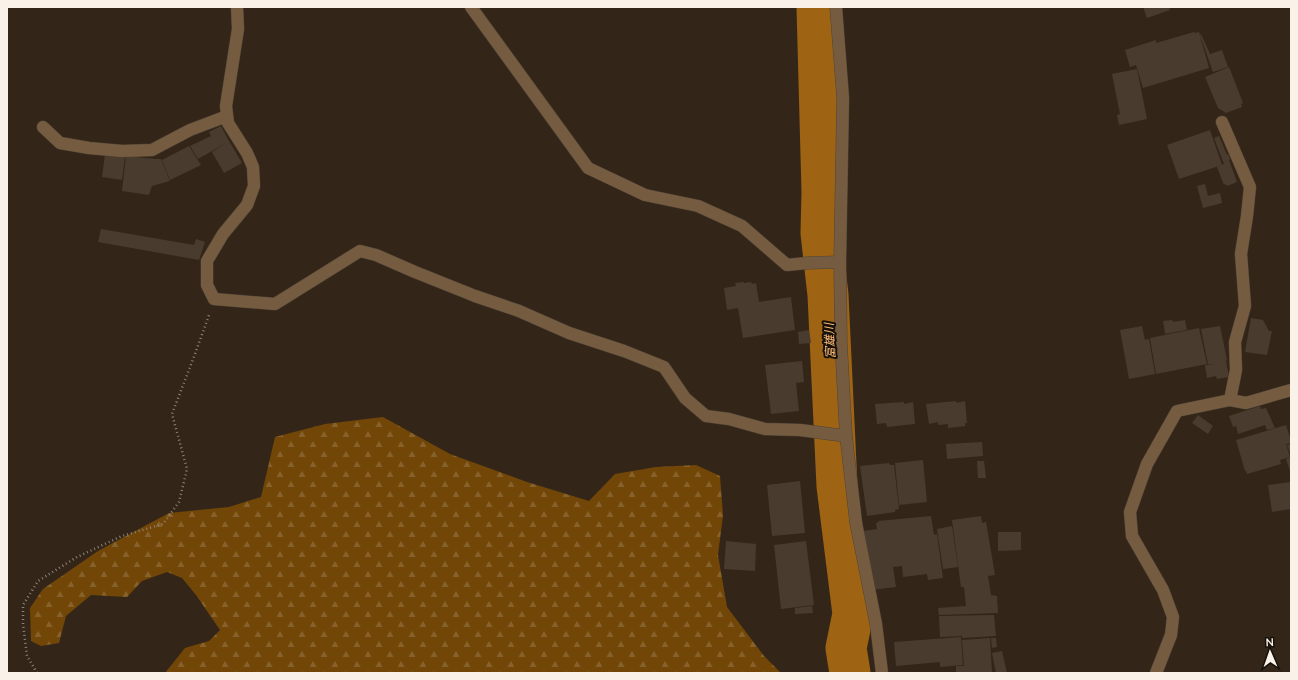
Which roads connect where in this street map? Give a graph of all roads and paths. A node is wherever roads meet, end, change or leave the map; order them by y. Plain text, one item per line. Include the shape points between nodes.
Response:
1 (237, 7) edge
2 (471, 7) edge
3 (836, 7) edge
4 (227, 116) junction
5 (1222, 122) dead end
6 (43, 127) dead end
7 (835, 262) junction
8 (214, 299) junction
9 (1291, 390) edge
10 (1230, 400) junction
11 (846, 436) junction
12 (37, 673) edge
13 (882, 673) edge
14 (1156, 673) edge

1 - 4 street via 238,29 226,106
2 - 7 street via 588,168 645,194 698,206 742,226 787,265
3 - 7 street via 843,98
4 - 6 street via 190,130 152,150 122,151 60,143
4 - 8 street via 228,123 253,167 254,186 247,205 223,234 207,261 207,285
5 - 10 street via 1250,187 1241,254 1245,306 1235,342 1236,370
7 - 11 street
8 - 11 street via 276,304 360,251 519,311 569,333 664,367 685,398 706,416 729,419 765,429 800,430
8 - 12 path via 172,414 186,469 179,502 162,524 122,536 76,557 38,581 23,606 26,656
9 - 10 street via 1246,403
10 - 14 street via 1177,412 1147,464 1130,512 1132,536 1163,590 1173,617 1171,635
11 - 13 street via 856,523 876,624

